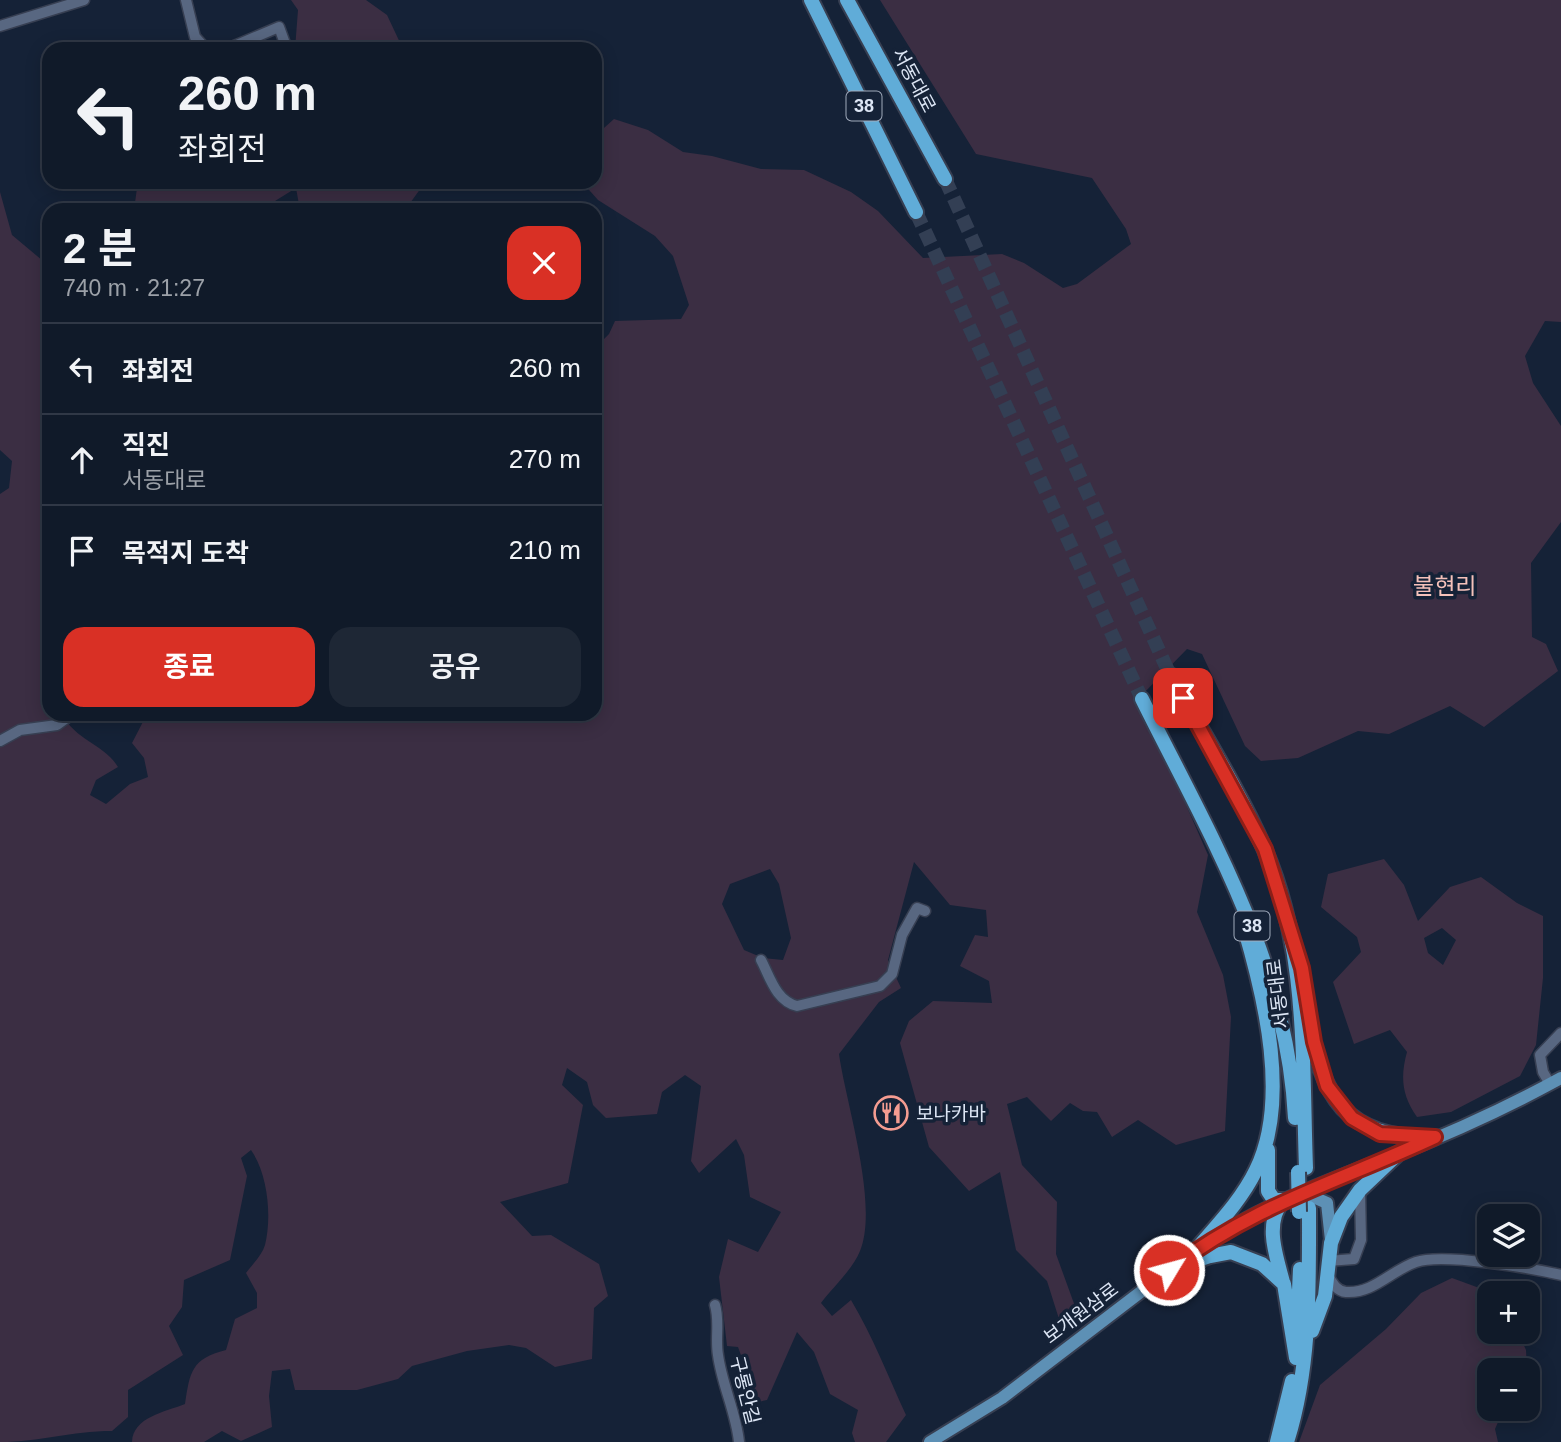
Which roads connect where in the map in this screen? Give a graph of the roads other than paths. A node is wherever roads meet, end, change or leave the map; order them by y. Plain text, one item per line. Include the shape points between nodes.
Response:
1 (84, 0) edge
2 (186, 0) edge
3 (811, 0) edge
4 (847, 0) edge
5 (0, 26) edge
6 (200, 42) edge
7 (244, 42) edge
8 (284, 42) edge
9 (945, 179) tunnel mouth
10 (916, 212) tunnel mouth
11 (1170, 675) tunnel mouth
12 (1143, 699) tunnel mouth
13 (62, 721) edge
14 (0, 741) edge
15 (1228, 872) junction
16 (925, 911) dead end
17 (1286, 915) junction
18 (761, 960) dead end
19 (1561, 1033) edge
20 (1555, 1081) edge
21 (1435, 1137) junction
22 (1268, 1141) junction
23 (1399, 1153) junction
24 (1302, 1170) junction
25 (1360, 1191) junction
26 (1302, 1192) junction
27 (1283, 1200) junction
28 (1331, 1243) junction
29 (1194, 1252) junction
30 (1327, 1267) junction
31 (1169, 1270) junction
32 (1561, 1275) edge
33 (1284, 1284) junction
34 (715, 1305) dead end
35 (1301, 1352) junction
36 (740, 1442) edge
37 (930, 1442) edge
38 (1277, 1442) edge
39 (1287, 1442) edge

1 - 5 street
2 - 6 street
3 - 10 highway, 38
4 - 9 highway, 서동대로 / 38
7 - 8 street via 279,27
11 - 17 highway, 서동대로 / 38 via 1265,849
12 - 15 highway, 서동대로 / 38
13 - 14 street via 20,730
15 - 22 highway via 1247,937 1271,1058
15 - 24 highway, 서동대로 / 38 via 1271,974 1285,1027
16 - 18 street via 917,908 902,934 892,974 868,990 797,1006 788,1004
17 - 21 highway via 1302,968 1319,1065 1339,1104 1352,1118 1380,1134
17 - 24 highway, 서동대로 / 38 via 1302,1026
19 - 20 street via 1540,1055 1543,1072
20 - 21 main road, 보개원삼로
21 - 23 main road, 보개원삼로
22 - 27 highway via 1268,1191 1275,1200
22 - 29 highway via 1241,1196
23 - 25 highway
23 - 26 main road, 보개원삼로
24 - 35 highway, 38
25 - 28 highway via 1341,1217
25 - 30 street via 1361,1240 1354,1258
26 - 27 main road, 보개원삼로
26 - 28 main road via 1327,1203
27 - 29 main road, 보개원삼로
27 - 33 highway via 1275,1213 1273,1234
28 - 30 highway
29 - 31 main road, 보개원삼로
30 - 32 street via 1336,1288 1347,1292 1373,1286 1425,1260
30 - 35 highway via 1325,1296
31 - 33 highway via 1231,1252 1262,1264
31 - 37 main road, 보개원삼로 via 1002,1398
33 - 35 highway
34 - 36 street, 구롱안길 via 717,1351
35 - 38 highway, 38
35 - 39 highway, 38 via 1298,1399

